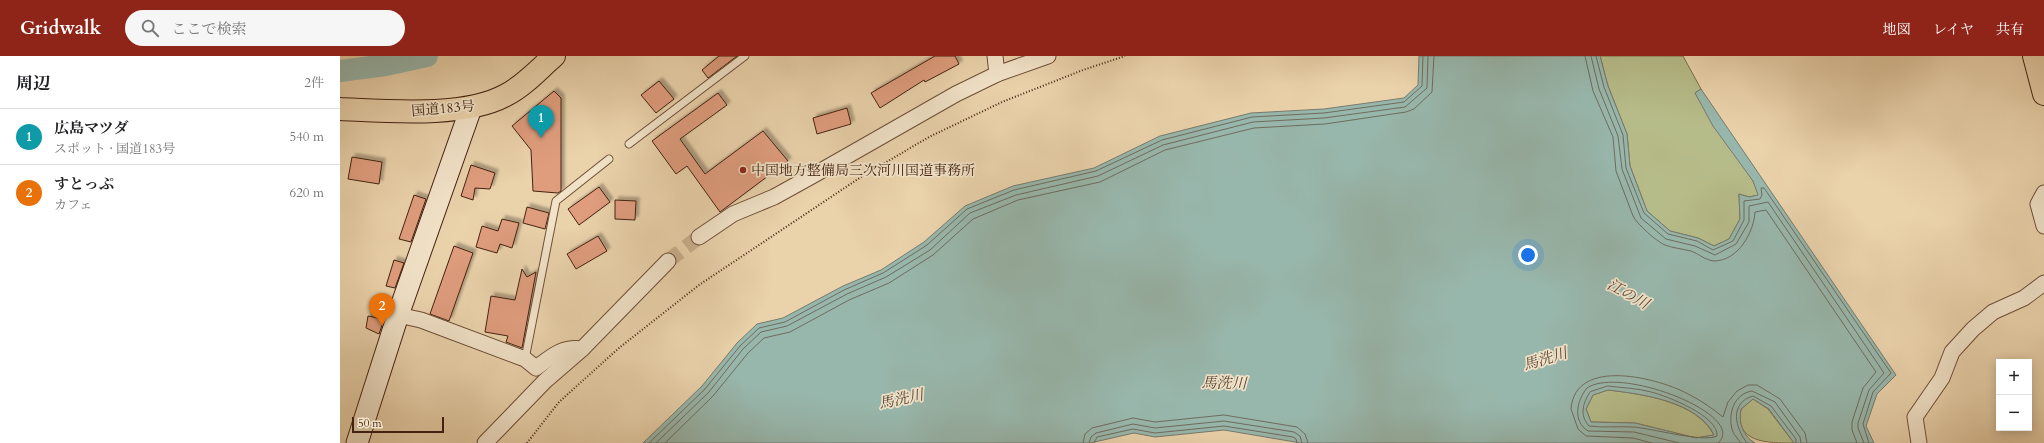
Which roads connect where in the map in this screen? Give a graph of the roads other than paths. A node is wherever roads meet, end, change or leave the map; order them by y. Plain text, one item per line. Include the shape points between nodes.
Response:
1 (554, 56) edge
2 (745, 56) edge
3 (995, 56) edge
4 (1048, 56) edge
5 (2038, 63) edge
6 (998, 74) junction
7 (2044, 94) edge
8 (470, 108) junction
9 (340, 109) edge
10 (629, 144) dead end
11 (609, 159) dead end
12 (2044, 193) edge
13 (2044, 226) edge
14 (699, 237) tunnel mouth
15 (668, 261) tunnel mouth
16 (2044, 283) edge
17 (398, 315) junction
18 (582, 349) junction
19 (526, 359) junction
20 (357, 443) edge
21 (485, 443) edge
22 (1919, 443) edge

1 - 8 highway, 国道183号 via 507,95
2 - 10 lane
3 - 6 street
4 - 6 street
5 - 7 highway
6 - 14 street via 956,94 812,176 733,214
8 - 9 highway, 国道183号 via 401,112
8 - 17 street
11 - 19 lane via 556,201
12 - 13 street via 2038,204
15 - 18 street
16 - 22 street via 2024,298 1993,312 1952,352 1942,378 1915,417
17 - 19 street via 421,320
17 - 20 street
18 - 19 street via 559,351 536,368
18 - 21 street via 545,381

